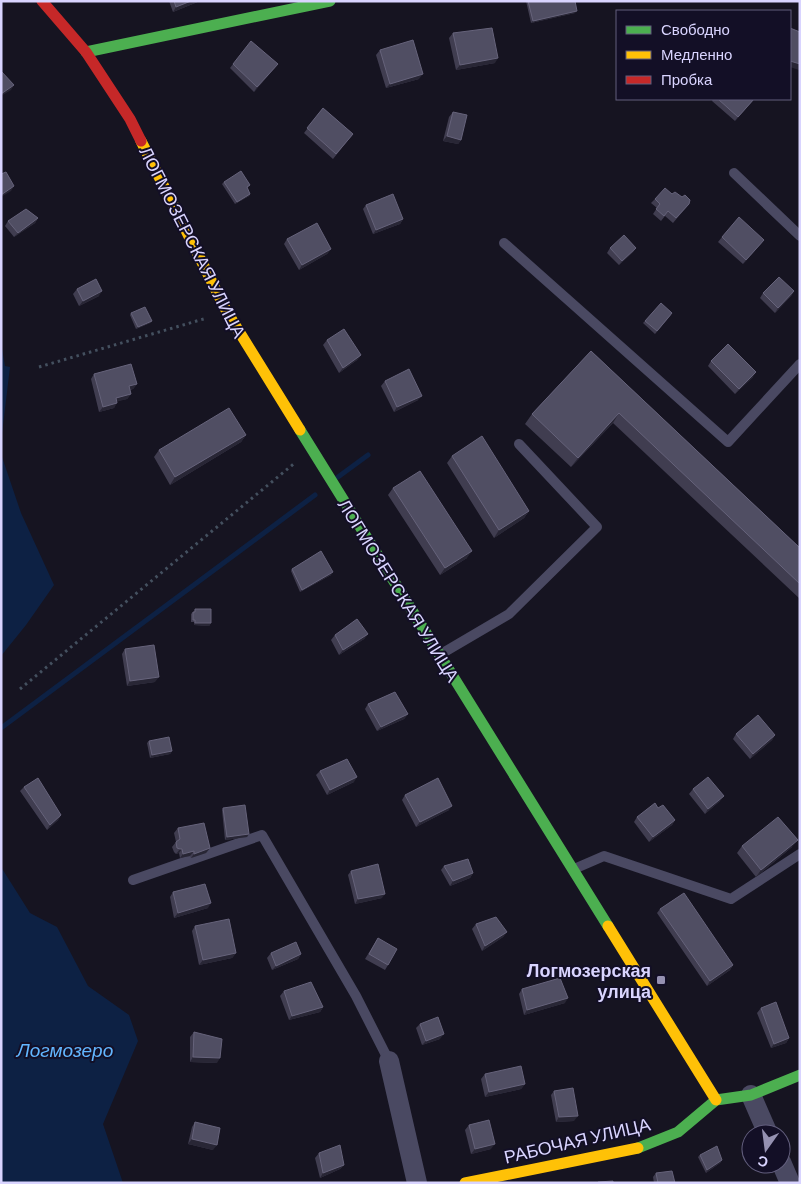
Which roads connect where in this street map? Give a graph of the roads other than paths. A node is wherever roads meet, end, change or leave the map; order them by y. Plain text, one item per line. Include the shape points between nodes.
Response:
1 (42, 1) edge
2 (330, 1) edge
3 (86, 52) junction
4 (734, 173) dead end
5 (800, 236) edge
6 (504, 243) dead end
7 (800, 364) edge
8 (519, 444) dead end
9 (440, 655) junction
10 (800, 854) edge
11 (573, 869) junction
12 (133, 880) dead end
13 (389, 1061) joint
14 (800, 1076) edge
15 (750, 1095) junction
16 (716, 1100) junction
17 (763, 1124) edge
18 (417, 1183) edge
19 (465, 1183) edge

1 - 3 street, ЛОГМОЗЕРСКАЯ УЛИЦА
2 - 3 street
3 - 9 street, ЛОГМОЗЕРСКАЯ УЛИЦА via 130,119 227,312
4 - 5 lane
6 - 7 lane via 728,442
8 - 9 lane via 598,526 509,614
9 - 11 street, ЛОГМОЗЕРСКАЯ УЛИЦА
10 - 11 lane via 731,899 604,856
11 - 16 street, ЛОГМОЗЕРСКАЯ УЛИЦА
12 - 13 lane via 262,835 356,996
13 - 18 street
14 - 15 street
15 - 16 street
15 - 17 street
16 - 19 street, РАБОЧАЯ УЛИЦА via 678,1132 639,1148

